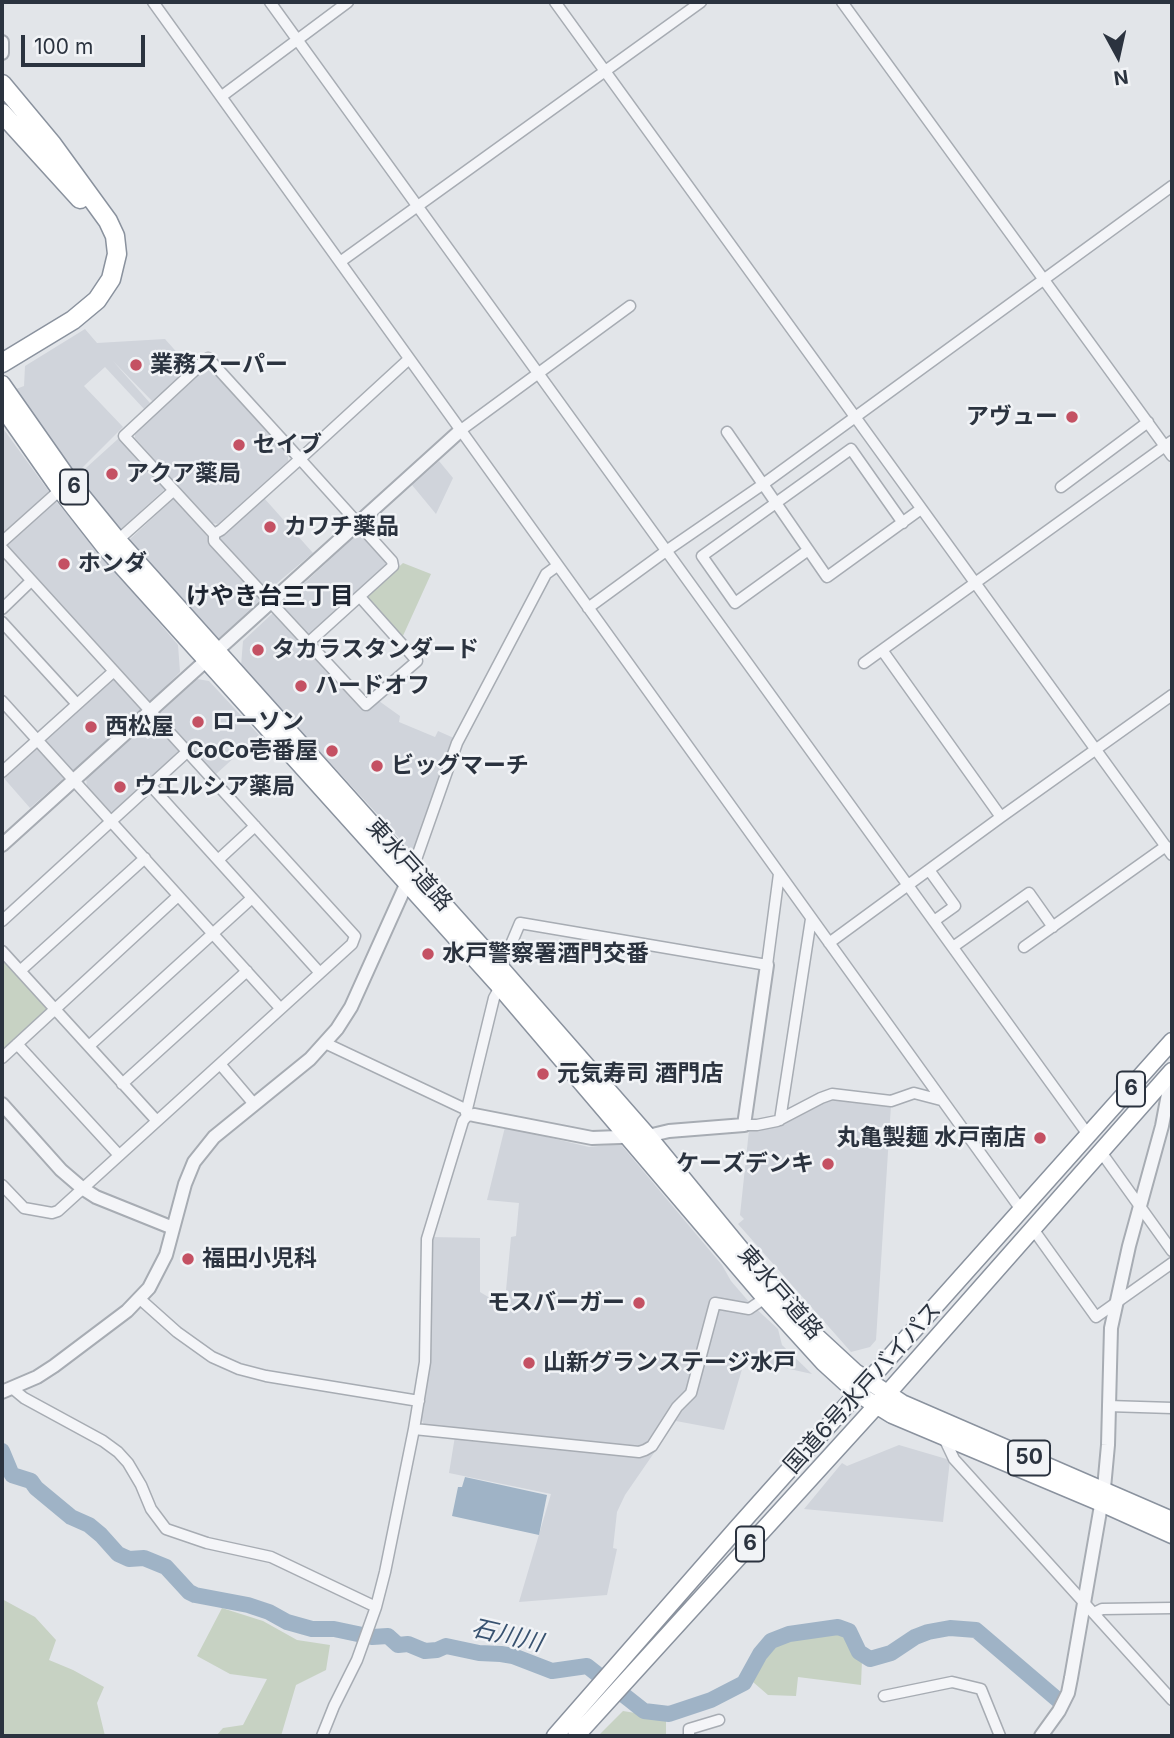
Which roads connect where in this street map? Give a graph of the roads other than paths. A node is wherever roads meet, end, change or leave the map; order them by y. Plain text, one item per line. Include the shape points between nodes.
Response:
1 (153, 2) edge
2 (270, 2) edge
3 (348, 2) edge
4 (555, 2) edge
5 (701, 2) edge
6 (842, 2) edge
7 (297, 39) junction
8 (2, 42) edge
9 (2, 53) edge
10 (606, 71) junction
11 (2, 85) edge
12 (222, 96) junction
13 (2, 113) edge
14 (1172, 186) edge
15 (416, 206) junction
16 (340, 262) junction
17 (1043, 278) junction
18 (630, 306) dead end
19 (2, 352) edge
20 (409, 359) junction
21 (2, 363) edge
22 (538, 373) junction
23 (2, 384) edge
24 (2, 407) edge
25 (856, 415) junction
26 (1148, 422) junction
27 (461, 430) junction
28 (727, 432) dead end
29 (1169, 444) edge
30 (1172, 456) edge
31 (300, 459) junction
32 (762, 485) junction
33 (1061, 487) dead end
34 (60, 490) junction
35 (173, 491) junction
36 (776, 504) junction
37 (921, 509) junction
38 (903, 523) junction
39 (358, 524) junction
40 (214, 534) junction
41 (118, 540) junction
42 (2, 542) edge
43 (2, 548) edge
44 (666, 551) junction
45 (807, 551) junction
46 (557, 566) junction
47 (31, 581) junction
48 (976, 583) junction
49 (360, 597) junction
50 (271, 602) junction
51 (588, 608) junction
52 (2, 609) edge
53 (2, 622) edge
54 (308, 643) junction
55 (882, 650) junction
56 (211, 657) junction
57 (864, 663) dead end
58 (114, 671) junction
59 (1172, 695) edge
60 (2, 702) edge
61 (76, 703) junction
62 (152, 710) junction
63 (39, 739) junction
64 (1097, 750) junction
65 (188, 751) junction
66 (2, 772) edge
67 (75, 780) junction
68 (151, 786) junction
69 (1001, 817) junction
70 (112, 820) junction
71 (255, 827) junction
72 (2, 845) edge
73 (1169, 850) edge
74 (145, 858) junction
75 (219, 860) junction
76 (929, 870) junction
77 (779, 874) junction
78 (410, 876) junction
79 (909, 886) junction
80 (178, 896) junction
81 (252, 898) junction
82 (811, 919) junction
83 (2, 921) edge
84 (934, 921) junction
85 (1053, 927) junction
86 (215, 934) junction
87 (830, 943) junction
88 (953, 947) junction
89 (1024, 947) dead end
90 (2, 951) edge
91 (766, 965) junction
92 (501, 968) junction
93 (20, 971) junction
94 (247, 971) junction
95 (320, 973) junction
96 (500, 988) junction
97 (280, 1008) junction
98 (54, 1009) junction
99 (1172, 1041) edge
100 (325, 1043) junction
101 (17, 1044) junction
102 (89, 1046) junction
103 (2, 1058) edge
104 (220, 1064) junction
105 (1172, 1072) edge
106 (122, 1084) junction
107 (941, 1100) junction
108 (2, 1104) edge
109 (254, 1104) junction
110 (468, 1114) junction
111 (156, 1120) junction
112 (780, 1120) junction
113 (744, 1125) junction
114 (628, 1136) junction
115 (648, 1136) junction
116 (1089, 1136) junction
117 (1101, 1152) junction
118 (118, 1154) junction
119 (82, 1188) junction
120 (4, 1190) edge
121 (1140, 1206) junction
122 (1022, 1211) junction
123 (173, 1228) junction
124 (1033, 1228) junction
125 (1172, 1251) edge
126 (1172, 1263) edge
127 (765, 1298) junction
128 (140, 1299) junction
129 (1116, 1303) junction
130 (864, 1388) junction
131 (7, 1390) edge
132 (887, 1394) junction
133 (419, 1401) junction
134 (875, 1406) junction
135 (1108, 1406) junction
136 (1172, 1408) edge
137 (415, 1429) junction
138 (944, 1438) junction
139 (1102, 1496) junction
140 (1172, 1520) edge
141 (1172, 1535) edge
142 (1083, 1600) junction
143 (376, 1607) junction
144 (1172, 1608) edge
145 (1094, 1613) junction
146 (884, 1696) dead end
147 (1172, 1700) edge
148 (719, 1720) dead end
149 (322, 1736) edge
150 (555, 1736) edge
151 (576, 1736) edge
152 (689, 1736) edge
153 (1000, 1736) edge
154 (1041, 1736) edge

1 - 12 street
2 - 7 street
3 - 7 street
4 - 10 street
5 - 10 street
6 - 17 street
7 - 12 street
7 - 15 street
8 - 9 street
10 - 15 street
10 - 25 street
11 - 21 highway via 108,220 117,254 111,279 97,300
12 - 16 street
13 - 19 highway via 98,219 108,251 106,270 91,295
14 - 17 street
15 - 16 street
15 - 22 street
16 - 20 street
17 - 25 street
17 - 26 street
18 - 22 street
20 - 27 street
20 - 31 street
22 - 27 street
22 - 44 street
23 - 41 highway, 東水戸道路 / 6 via 64,474
24 - 34 highway, 東水戸道路 / 6
25 - 32 street
25 - 37 street
26 - 29 street
26 - 33 street
27 - 39 street
27 - 46 street
28 - 32 street
29 - 30 street
29 - 48 street
31 - 35 street via 208,358 124,436
31 - 39 street
31 - 40 street
32 - 36 street
32 - 44 street
34 - 42 street
34 - 56 highway, 東水戸道路 / 6 via 116,561
35 - 40 street
35 - 41 street
36 - 38 street via 851,449
36 - 45 street
36 - 45 street via 702,556 735,603
37 - 38 street
37 - 48 street
38 - 45 street via 827,577
39 - 49 street via 393,566
39 - 50 street
40 - 50 street via 214,541
41 - 56 highway, 東水戸道路 / 6
43 - 47 street
44 - 51 street
44 - 79 street
46 - 51 street
46 - 78 street via 546,574 457,743
47 - 52 street
47 - 58 street
48 - 55 street
48 - 64 street
49 - 54 street
49 - 54 street via 417,661 366,705
50 - 54 street
50 - 56 street
51 - 77 street
53 - 61 street
55 - 57 street
55 - 69 street
56 - 62 street
56 - 78 highway, 東水戸道路 / 6
58 - 61 street
58 - 62 street
59 - 64 street
60 - 63 street
61 - 63 street
62 - 65 street
62 - 67 street
63 - 66 street
63 - 67 street
64 - 69 street
64 - 73 street
65 - 68 street
65 - 71 street
67 - 70 street
67 - 72 street
68 - 70 street
68 - 75 street
69 - 76 street
70 - 74 street
70 - 83 street
71 - 75 street
71 - 95 street via 355,936
73 - 85 street
74 - 80 street
74 - 93 street
75 - 81 street
76 - 79 street
76 - 84 street via 955,906
77 - 82 street
77 - 91 street
78 - 92 highway, 東水戸道路 / 6
78 - 96 highway, 東水戸道路 / 6
78 - 100 street via 351,1007
79 - 84 street
79 - 87 street
80 - 86 street
80 - 98 street
81 - 86 street
81 - 95 street
82 - 87 street
82 - 112 street
84 - 88 street
85 - 88 street via 1029,893
85 - 89 street
86 - 94 street
86 - 102 street
87 - 107 street
88 - 116 street
90 - 93 street
91 - 92 street via 520,923
91 - 113 street
92 - 115 highway, 東水戸道路 / 6
93 - 98 street
94 - 97 street
94 - 106 street
95 - 97 street
96 - 110 street
96 - 114 highway, 東水戸道路 / 6
97 - 104 street
98 - 101 street
98 - 102 street
99 - 116 highway, 国道6号水戸バイパス / 6
100 - 109 street
100 - 110 street
101 - 103 street
101 - 118 street
102 - 106 street
104 - 109 street
104 - 111 street
105 - 117 highway, 国道6号水戸バイパス / 6
105 - 121 street
106 - 111 street
107 - 112 street via 914,1093 891,1101 832,1094
107 - 122 street
108 - 119 street
109 - 123 street via 214,1137 194,1162
110 - 114 street via 592,1138
110 - 133 street via 427,1239 425,1362
111 - 118 street
112 - 113 street
113 - 115 street
114 - 115 street
114 - 127 highway, 東水戸道路 / 6
115 - 130 highway, 東水戸道路 / 6 via 794,1313
116 - 122 highway, 国道6号水戸バイパス / 6
117 - 121 street
117 - 124 highway, 国道6号水戸バイパス / 6
118 - 119 street
119 - 120 street via 52,1213 24,1208
119 - 123 street
121 - 125 street
121 - 129 street
122 - 130 highway, 国道6号水戸バイパス / 6
123 - 128 street via 162,1265
124 - 129 street via 1096,1317
124 - 132 highway, 国道6号水戸バイパス / 6
126 - 129 street
127 - 130 highway, 東水戸道路 / 6 via 806,1344
127 - 137 street via 749,1309 715,1303 691,1393 645,1450
128 - 131 street via 54,1366
128 - 133 street via 212,1357 239,1369
129 - 135 street
130 - 132 highway, 東水戸道路 / 6
130 - 134 highway, 50
130 - 150 highway, 国道6号水戸バイパス / 6
131 - 143 street via 118,1452 166,1529 271,1557
132 - 134 highway, 国道6号水戸バイパス / 6
132 - 139 highway, 50
133 - 137 street
134 - 138 highway, 50
134 - 151 highway, 国道6号水戸バイパス / 6
135 - 136 street
135 - 139 street
137 - 143 street
138 - 139 highway, 50
138 - 142 street via 954,1459
139 - 140 highway, 50
139 - 141 highway, 50
139 - 142 street
142 - 145 street
142 - 154 street via 1068,1693
143 - 149 street
144 - 145 street
145 - 147 street
146 - 153 street via 952,1682 981,1689
148 - 152 street via 689,1729

